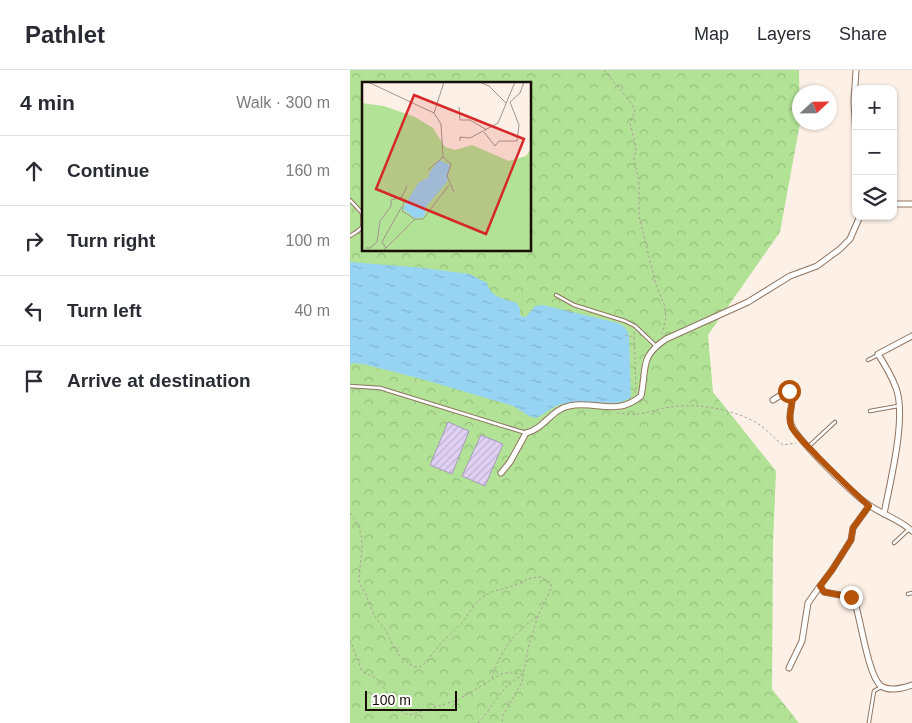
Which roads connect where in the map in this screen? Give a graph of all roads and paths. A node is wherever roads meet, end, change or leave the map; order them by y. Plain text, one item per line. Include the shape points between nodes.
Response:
1 (604, 70) edge
2 (856, 70) edge
3 (856, 130) edge
4 (350, 200) edge
5 (897, 204) edge
6 (912, 204) edge
7 (362, 213) edge
8 (858, 220) edge
9 (362, 228) edge
10 (350, 236) edge
11 (556, 295) dead end
12 (631, 324) junction
13 (625, 336) dead end
14 (912, 336) edge
15 (634, 337) junction
16 (656, 346) junction
17 (878, 354) junction
18 (868, 360) dead end
19 (350, 386) edge
20 (636, 400) junction
21 (773, 400) dead end
22 (899, 406) junction
23 (870, 411) dead end
24 (611, 412) dead end
25 (835, 422) dead end
26 (526, 433) junction
27 (802, 440) junction
28 (808, 447) junction
29 (501, 473) dead end
30 (869, 506) junction
31 (350, 513) edge
32 (884, 514) junction
33 (911, 530) edge
34 (894, 543) dead end
35 (820, 586) junction
36 (538, 616) junction
37 (350, 640) edge
38 (789, 668) dead end
39 (523, 676) junction
40 (492, 679) junction
41 (912, 685) edge
42 (882, 686) junction
43 (869, 722) edge
44 (478, 723) edge
45 (502, 723) edge

1 - 16 path via 635,110 630,123 636,148 634,160 639,180 639,216 666,317
2 - 3 street
4 - 7 lane
5 - 6 street
8 - 16 street via 850,239 817,266 790,276 748,302
9 - 10 lane
11 - 12 lane via 574,305
12 - 15 path
12 - 16 lane
13 - 15 path
14 - 17 street
15 - 20 path
16 - 20 street via 646,359 641,396
17 - 18 lane
17 - 22 street via 897,390
19 - 26 lane via 380,388
20 - 26 street via 612,408 566,406 533,432
21 - 27 street via 787,391 792,394 789,418
22 - 23 lane
22 - 32 street via 899,434
24 - 27 path via 643,413 675,406 707,407 748,418 783,445
25 - 28 lane
26 - 29 street
27 - 28 street
28 - 30 street
30 - 32 street
30 - 35 street
31 - 36 path via 362,538 360,583 391,645 415,667 426,662 482,597 492,592 531,578 548,580 551,589
32 - 33 street
33 - 34 lane
35 - 38 street via 808,603 802,641
35 - 42 street via 824,592 854,599 867,655
36 - 39 path
36 - 40 path via 522,627 507,644
37 - 40 path via 362,671 379,681 404,714 458,700
39 - 40 path via 507,672
39 - 44 path via 505,688
39 - 45 path via 520,689
41 - 42 street via 894,689
42 - 43 lane via 874,691

